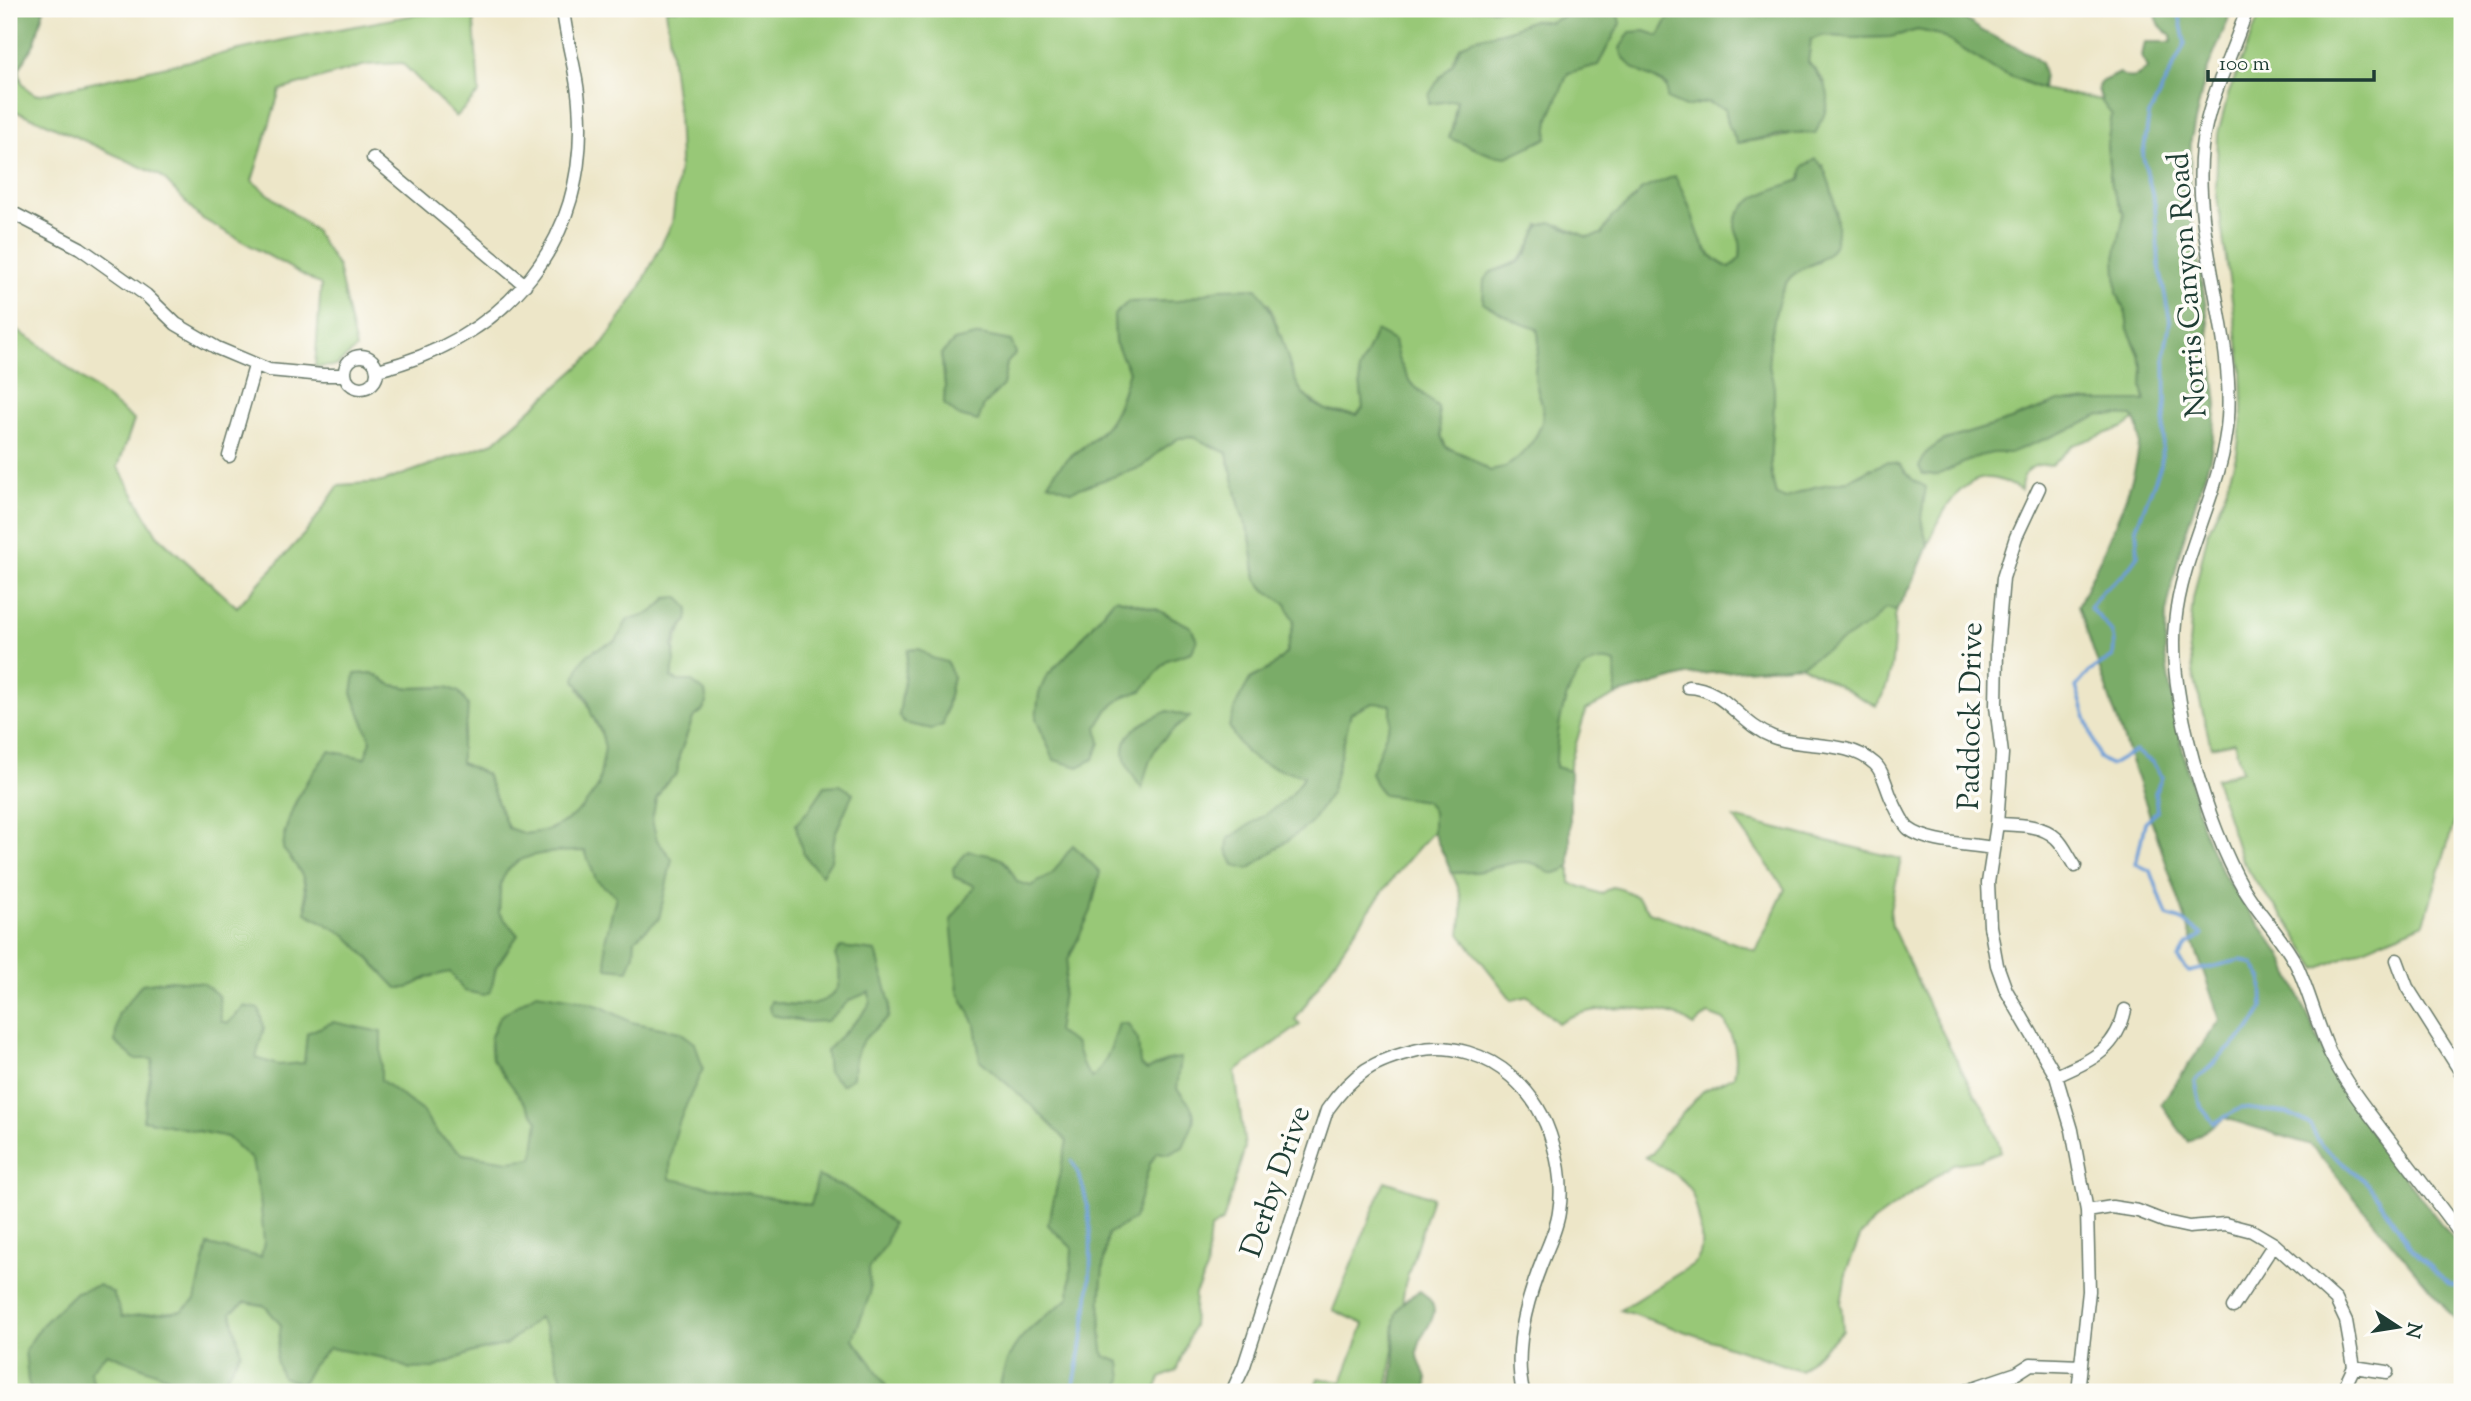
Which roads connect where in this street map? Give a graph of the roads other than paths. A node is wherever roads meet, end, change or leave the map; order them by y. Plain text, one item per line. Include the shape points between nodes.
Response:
1 (563, 9) edge
2 (2247, 9) edge
3 (373, 158) dead end
4 (9, 211) edge
5 (525, 285) junction
6 (255, 366) junction
7 (378, 370) junction
8 (345, 374) junction
9 (229, 456) dead end
10 (2039, 488) dead end
11 (1688, 687) dead end
12 (1997, 824) junction
13 (1992, 848) junction
14 (2075, 866) dead end
15 (2397, 960) dead end
16 (2125, 1010) dead end
17 (2462, 1074) edge
18 (2056, 1076) junction
19 (2087, 1211) junction
20 (2462, 1236) edge
21 (2274, 1244) junction
22 (2233, 1307) dead end
23 (2081, 1366) junction
24 (2354, 1367) junction
25 (2387, 1372) dead end
26 (1232, 1392) edge
27 (1523, 1392) edge
28 (1961, 1392) edge
29 (2078, 1392) edge
30 (2342, 1392) edge

1 - 5 street via 579,103 577,173 556,239
2 - 20 street, Norris Canyon Road via 2212,102 2202,150 2204,218 2228,380 2228,416 2211,499 2184,574 2175,624 2175,670 2190,746 2216,834 2244,890 2296,965 2330,1052 2355,1095
3 - 5 street
4 - 6 street via 80,248 146,295 176,324
5 - 7 street via 468,335
6 - 8 street via 304,374
6 - 9 street
7 - 8 street via 374,362 361,356 349,362
7 - 8 street via 375,381 360,389 350,385
10 - 12 street, Paddock Drive via 2003,578 1997,649 1996,706 2002,754
11 - 13 street via 1713,692 1749,724 1774,738 1843,750 1877,765 1908,829 1926,837
12 - 13 street, Paddock Drive
12 - 14 street via 2047,831
13 - 18 street, Paddock Drive via 1988,883 1997,965 2006,990
15 - 17 street via 2407,987
16 - 18 street via 2112,1042 2092,1059
18 - 19 street, Paddock Drive via 2073,1130
19 - 21 street via 2112,1207 2138,1211 2189,1227 2225,1224 2252,1231
19 - 23 street, Paddock Drive via 2089,1291
21 - 22 street
21 - 24 street via 2336,1300 2346,1321
23 - 28 street via 2031,1364
23 - 29 street, Paddock Drive
24 - 25 street
24 - 30 street
26 - 27 street, Derby Drive via 1328,1110 1355,1076 1389,1058 1423,1049 1479,1056 1503,1069 1534,1100 1546,1121 1560,1167 1559,1215 1523,1326

